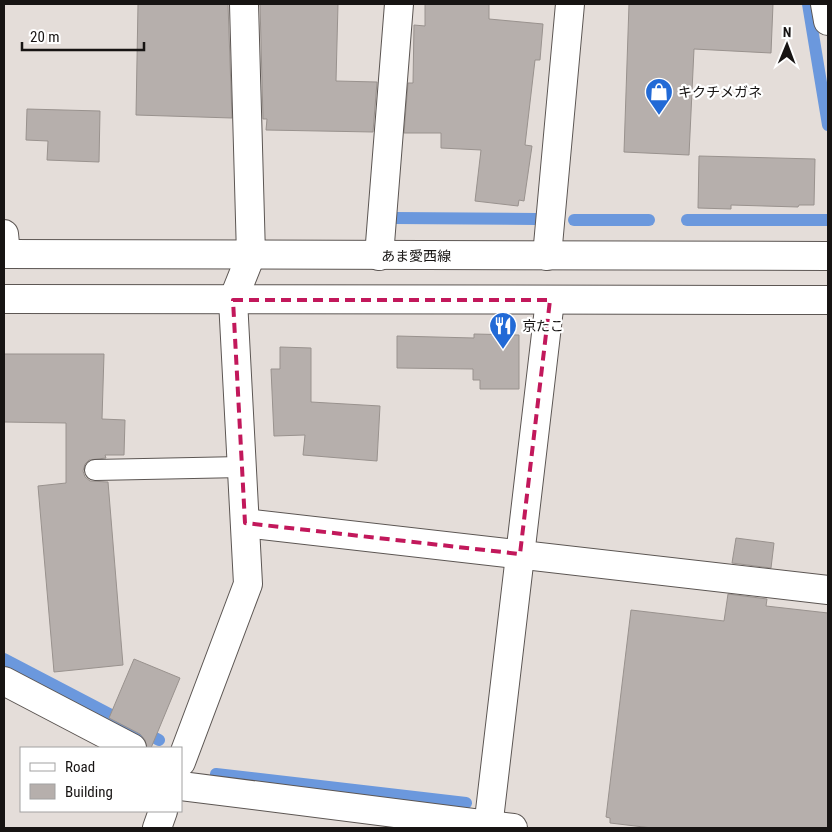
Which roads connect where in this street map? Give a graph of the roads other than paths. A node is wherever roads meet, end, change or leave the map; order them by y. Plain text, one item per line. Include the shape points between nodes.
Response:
1 (244, 4) edge
2 (399, 4) edge
3 (570, 4) edge
4 (825, 4) edge
5 (828, 21) edge
6 (5, 247) edge
7 (251, 255) junction
8 (379, 256) junction
9 (547, 256) junction
10 (828, 256) edge
11 (4, 299) edge
12 (233, 300) junction
13 (550, 300) junction
14 (828, 300) edge
15 (242, 467) junction
16 (95, 470) dead end
17 (245, 523) junction
18 (520, 554) junction
19 (828, 590) edge
20 (4, 681) edge
21 (130, 747) edge
22 (182, 759) edge
23 (182, 786) edge
24 (163, 812) edge
25 (497, 827) edge
26 (157, 828) edge

1 - 7 street
2 - 8 street
3 - 9 street
4 - 5 street
6 - 7 street, あま愛西線
7 - 8 street, あま愛西線
7 - 12 street
8 - 9 street, あま愛西線
9 - 10 street, あま愛西線
11 - 12 street
12 - 13 street
12 - 15 street
13 - 14 street
13 - 18 street
15 - 16 lane
15 - 17 street
17 - 18 street
17 - 22 street via 248,584
18 - 19 street
18 - 25 street
20 - 21 street
23 - 25 street
24 - 26 street

